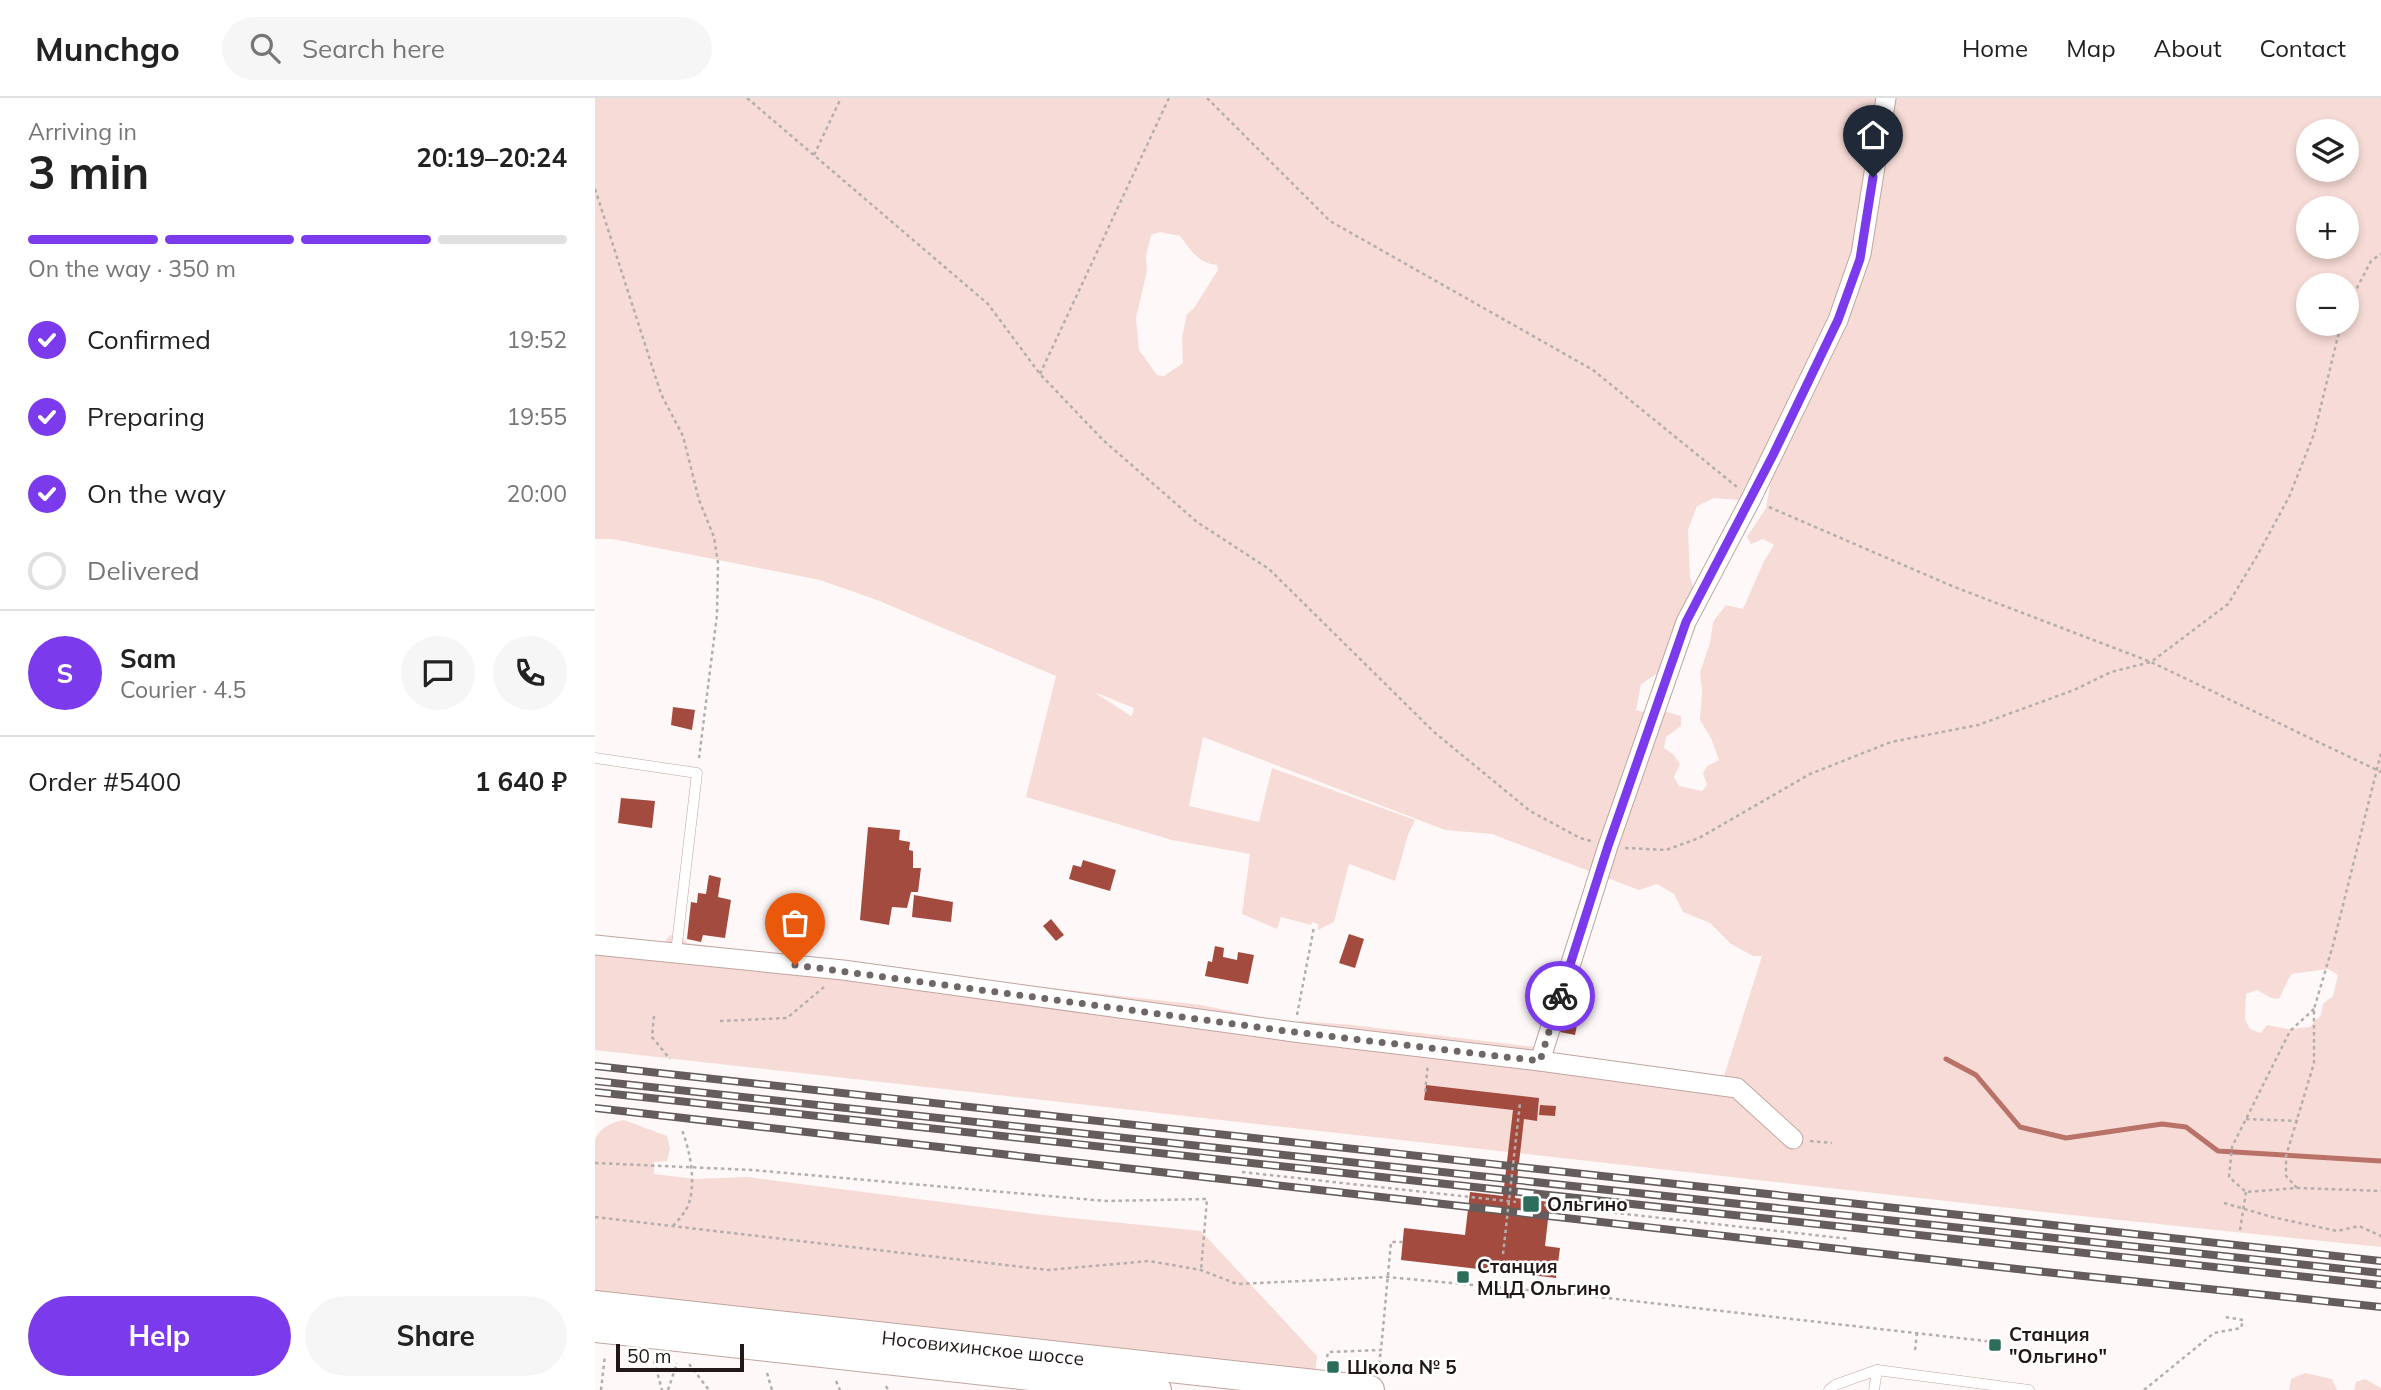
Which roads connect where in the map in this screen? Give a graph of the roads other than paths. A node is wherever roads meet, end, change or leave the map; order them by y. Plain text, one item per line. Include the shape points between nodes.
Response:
1 (1887, 98) edge
2 (595, 758) edge
3 (595, 945) edge
4 (676, 952) junction
5 (1540, 1061) junction
6 (1793, 1139) dead end
7 (595, 1305) edge
8 (595, 1328) edge
9 (1877, 1370) junction
10 (1374, 1383) edge
11 (1157, 1390) edge
12 (1829, 1390) edge
13 (1874, 1390) edge
14 (2029, 1390) edge

1 - 5 street via 1860,259 1838,320 1686,622
2 - 4 lane via 697,773
3 - 4 street
4 - 5 street
5 - 6 street via 1737,1088
7 - 10 main road, Носовихинское шоссе
8 - 11 main road, Носовихинское шоссе
9 - 12 lane
9 - 13 lane
9 - 14 lane

